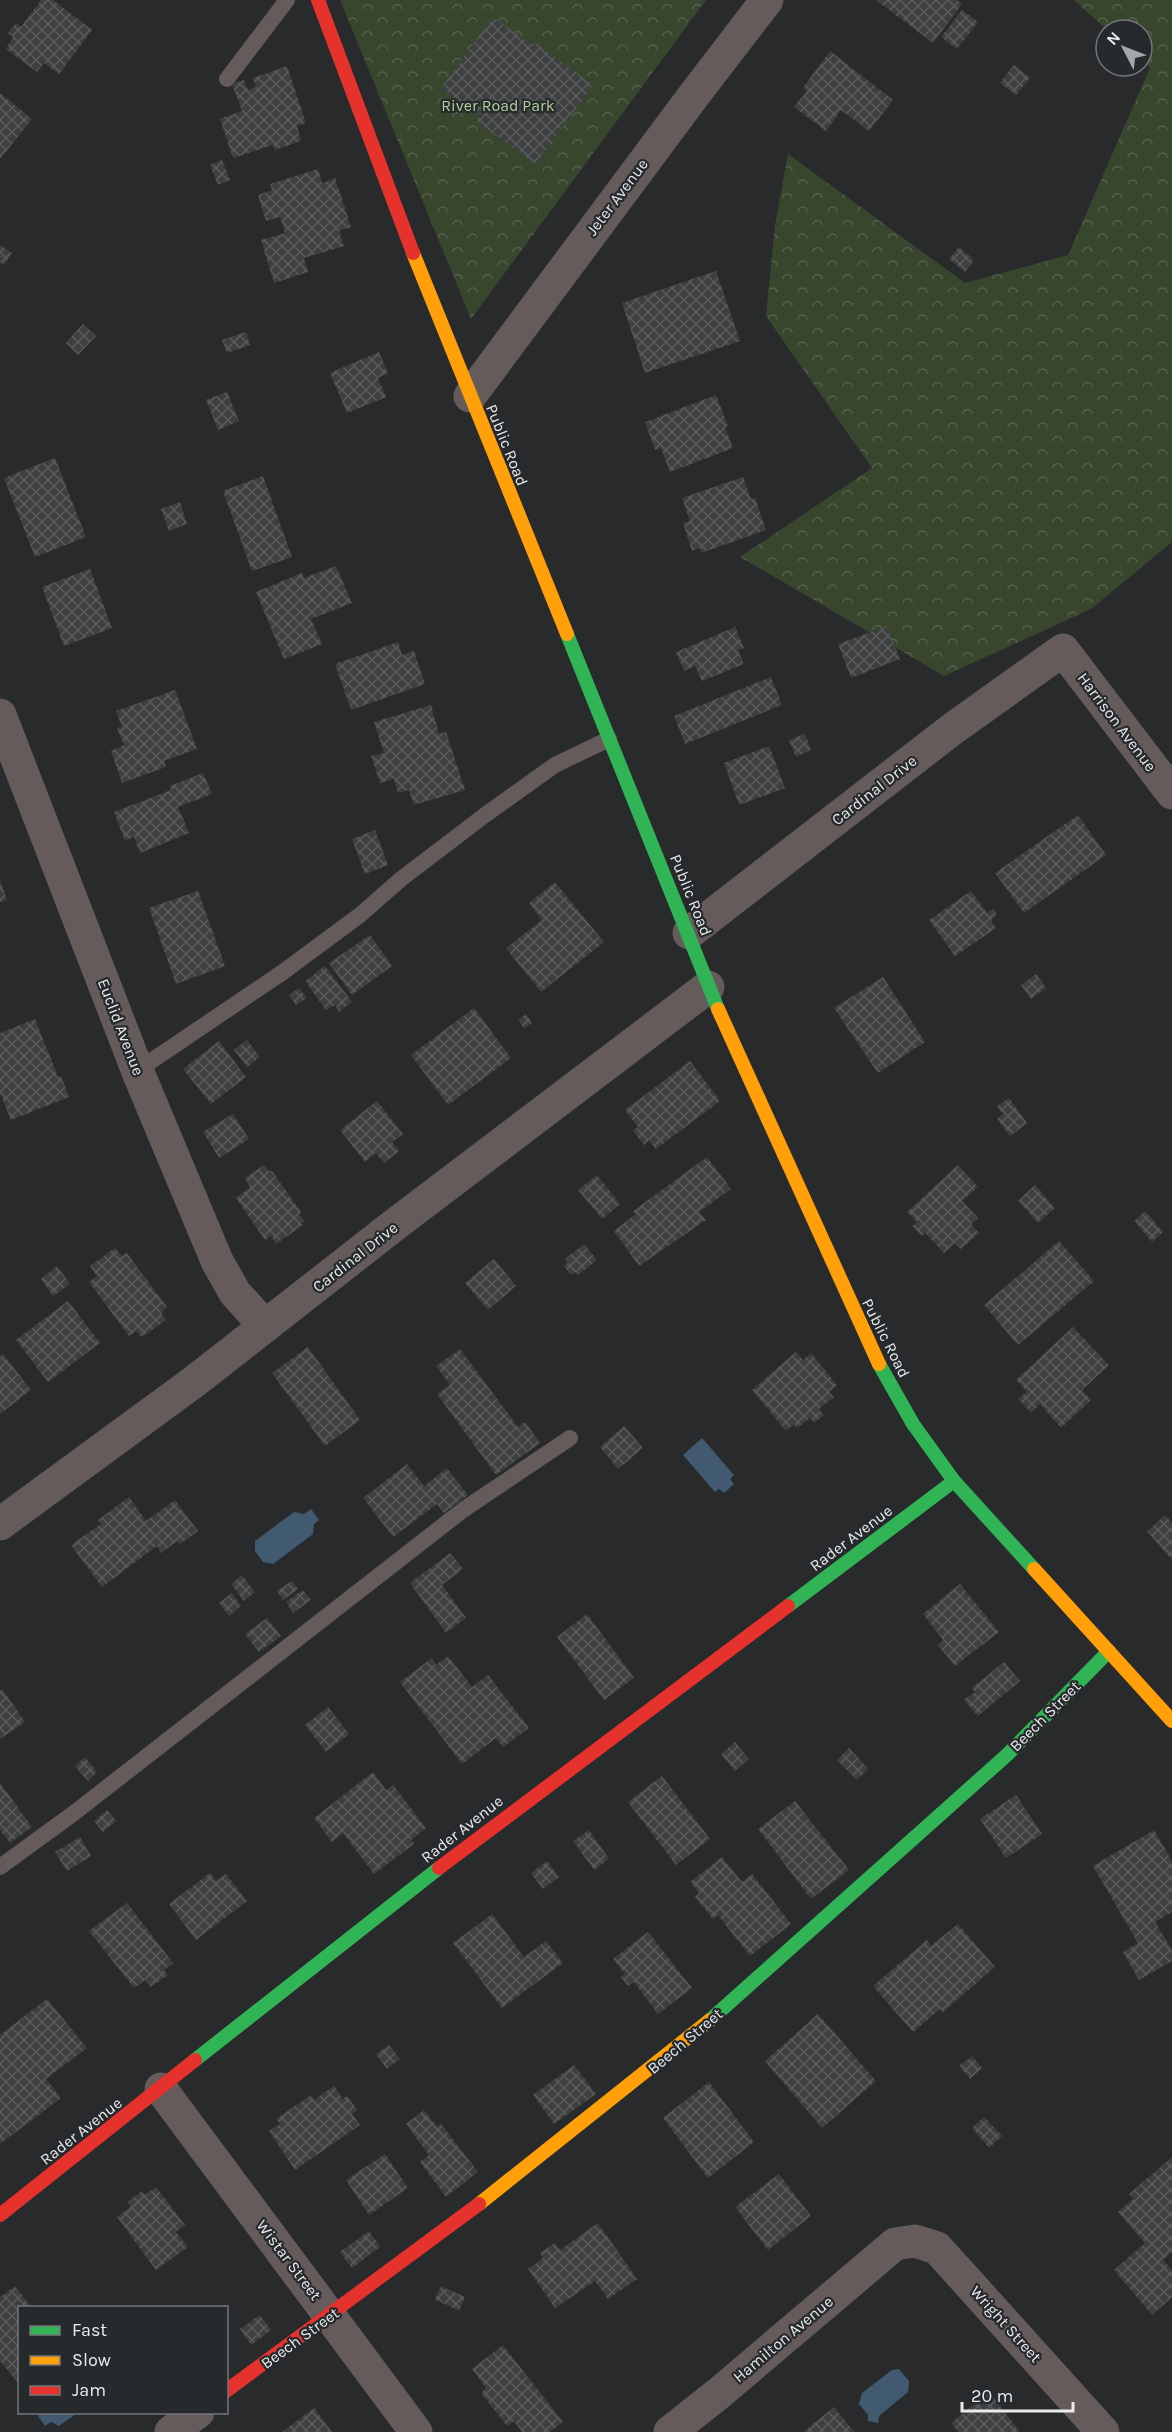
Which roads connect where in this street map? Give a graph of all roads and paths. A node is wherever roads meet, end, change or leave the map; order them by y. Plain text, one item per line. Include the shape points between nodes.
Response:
1 (287, 0) edge
2 (318, 0) edge
3 (767, 0) edge
4 (227, 79) dead end
5 (470, 396) junction
6 (1063, 650) joint
7 (0, 715) edge
8 (609, 739) junction
9 (1172, 793) edge
10 (689, 933) junction
11 (708, 987) junction
12 (138, 1070) junction
13 (265, 1326) junction
14 (570, 1438) dead end
15 (954, 1481) junction
16 (0, 1524) edge
17 (1109, 1651) junction
18 (1172, 1720) edge
19 (0, 1867) edge
20 (161, 2089) junction
21 (0, 2215) edge
22 (895, 2244) joint
23 (330, 2316) junction
24 (228, 2390) edge
25 (195, 2414) edge
26 (171, 2432) edge
27 (416, 2432) edge
28 (670, 2432) edge
29 (1103, 2432) edge

1 - 4 lane
2 - 5 street, Public Road
3 - 5 street, Jeter Avenue
5 - 8 street, Public Road
6 - 9 street, Harrison Avenue
6 - 10 street, Cardinal Drive via 951,730
7 - 12 street, Euclid Avenue
8 - 10 street, Public Road
8 - 12 lane via 555,765 283,972
10 - 11 street, Public Road
11 - 13 street, Cardinal Drive
11 - 15 street, Public Road via 871,1351 913,1424
12 - 13 street, Euclid Avenue via 217,1261 234,1293
13 - 16 street, Cardinal Drive
14 - 19 lane via 463,1510
15 - 17 street, Public Road
15 - 20 street, Rader Avenue via 445,1863
17 - 18 street, Public Road
17 - 23 street, Beech Street via 1008,1754 686,2042
20 - 21 street, Rader Avenue
20 - 23 street, Wistar Street
22 - 28 street, Hamilton Avenue
22 - 29 street, Wright Street via 915,2241 937,2248
23 - 24 street, Beech Street
23 - 27 street, Wistar Street
25 - 26 street

